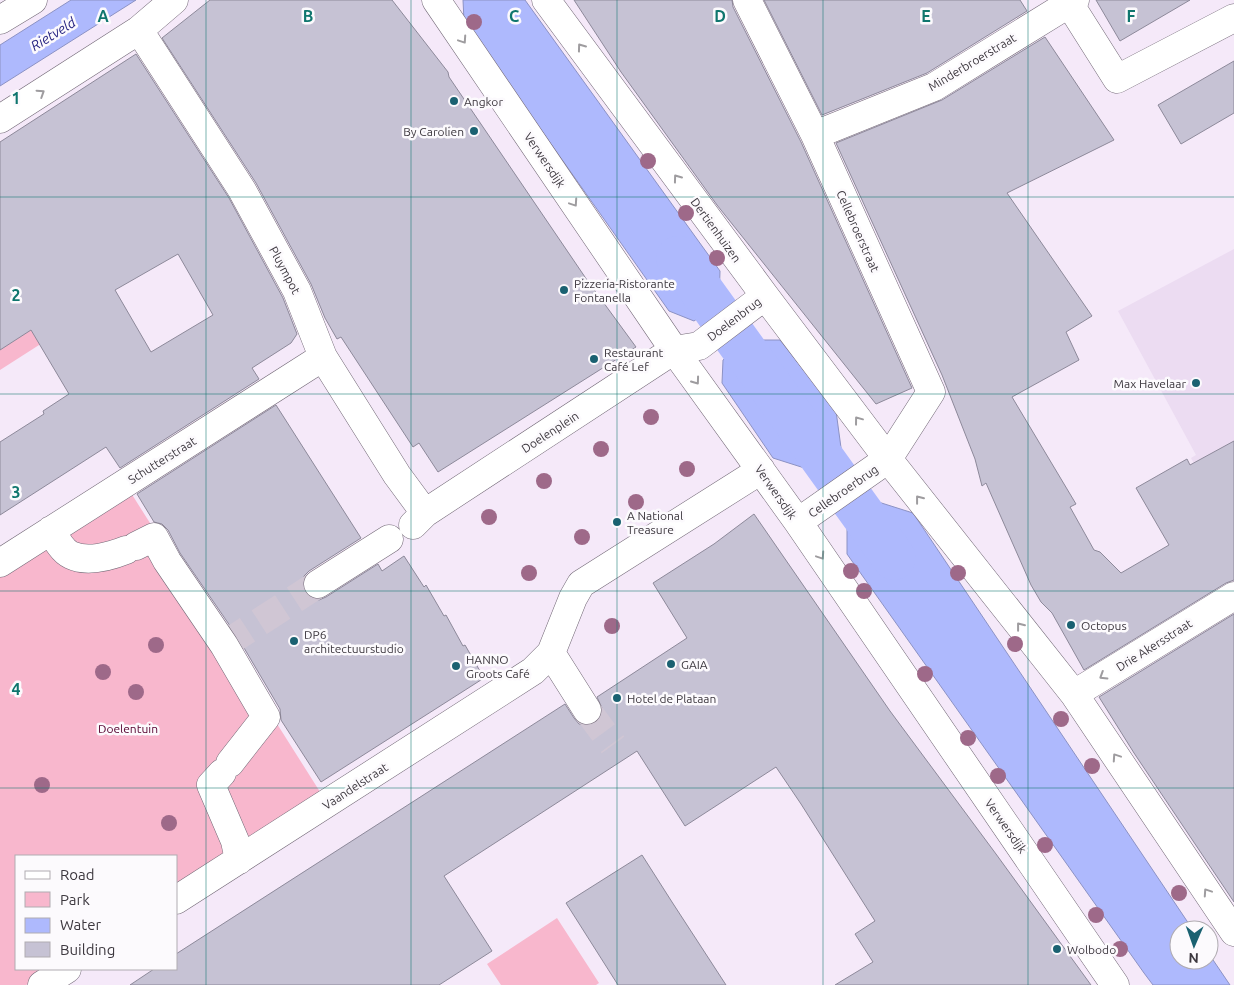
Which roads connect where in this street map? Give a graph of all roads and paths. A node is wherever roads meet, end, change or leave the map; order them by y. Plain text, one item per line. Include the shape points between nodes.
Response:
1 (32, 0) edge
2 (174, 0) edge
3 (436, 0) edge
4 (546, 0) edge
5 (748, 0) edge
6 (1072, 1) edge
7 (1234, 18) edge
8 (0, 20) edge
9 (139, 30) junction
10 (0, 119) edge
11 (815, 136) junction
12 (764, 296) junction
13 (687, 348) junction
14 (323, 358) junction
15 (878, 466) junction
16 (760, 470) junction
17 (808, 515) junction
18 (419, 519) joint
19 (51, 530) junction
20 (388, 539) dead end
21 (0, 563) edge
22 (318, 584) tunnel mouth
23 (1234, 596) edge
24 (542, 662) junction
25 (1074, 694) junction
26 (587, 710) tunnel mouth
27 (239, 860) junction
28 (178, 899) edge
29 (1234, 932) edge
30 (65, 970) edge
31 (42, 985) edge
32 (1115, 985) edge

1 - 8 street
2 - 9 street
3 -> 13 street, Verwersdijk
12 -> 4 street, Dertienhuizen
5 - 11 street, Cellebroerstraat
6 - 7 street, Minderbroerstraat via 1117,80
6 - 11 street, Minderbroerstraat via 934,87
10 -> 9 street
9 - 14 street, Pluympot via 242,190 297,291
11 - 15 street, Cellebroerstraat via 931,392
12 - 13 street, Doelenbrug
15 -> 12 street, Dertienhuizen
13 -> 16 street, Verwersdijk
13 - 18 street, Doelenplein
14 - 18 street, Pluympot via 397,475
14 - 19 street, Schutterstraat
15 - 17 street, Cellebroerbrug
25 -> 15 street
16 - 17 street, Verwersdijk
16 - 24 street via 581,584
17 -> 32 street, Verwersdijk
19 - 21 street, Schutterstraat
19 - 27 street via 61,547 71,555 85,558 106,556 154,537 266,717 211,785 235,841
20 - 22 street
23 -> 25 street, Drie Akersstraat
24 - 26 street
24 - 27 street, Vaandelstraat
29 -> 25 street
27 - 28 street, Vaandelstraat
30 - 31 street

